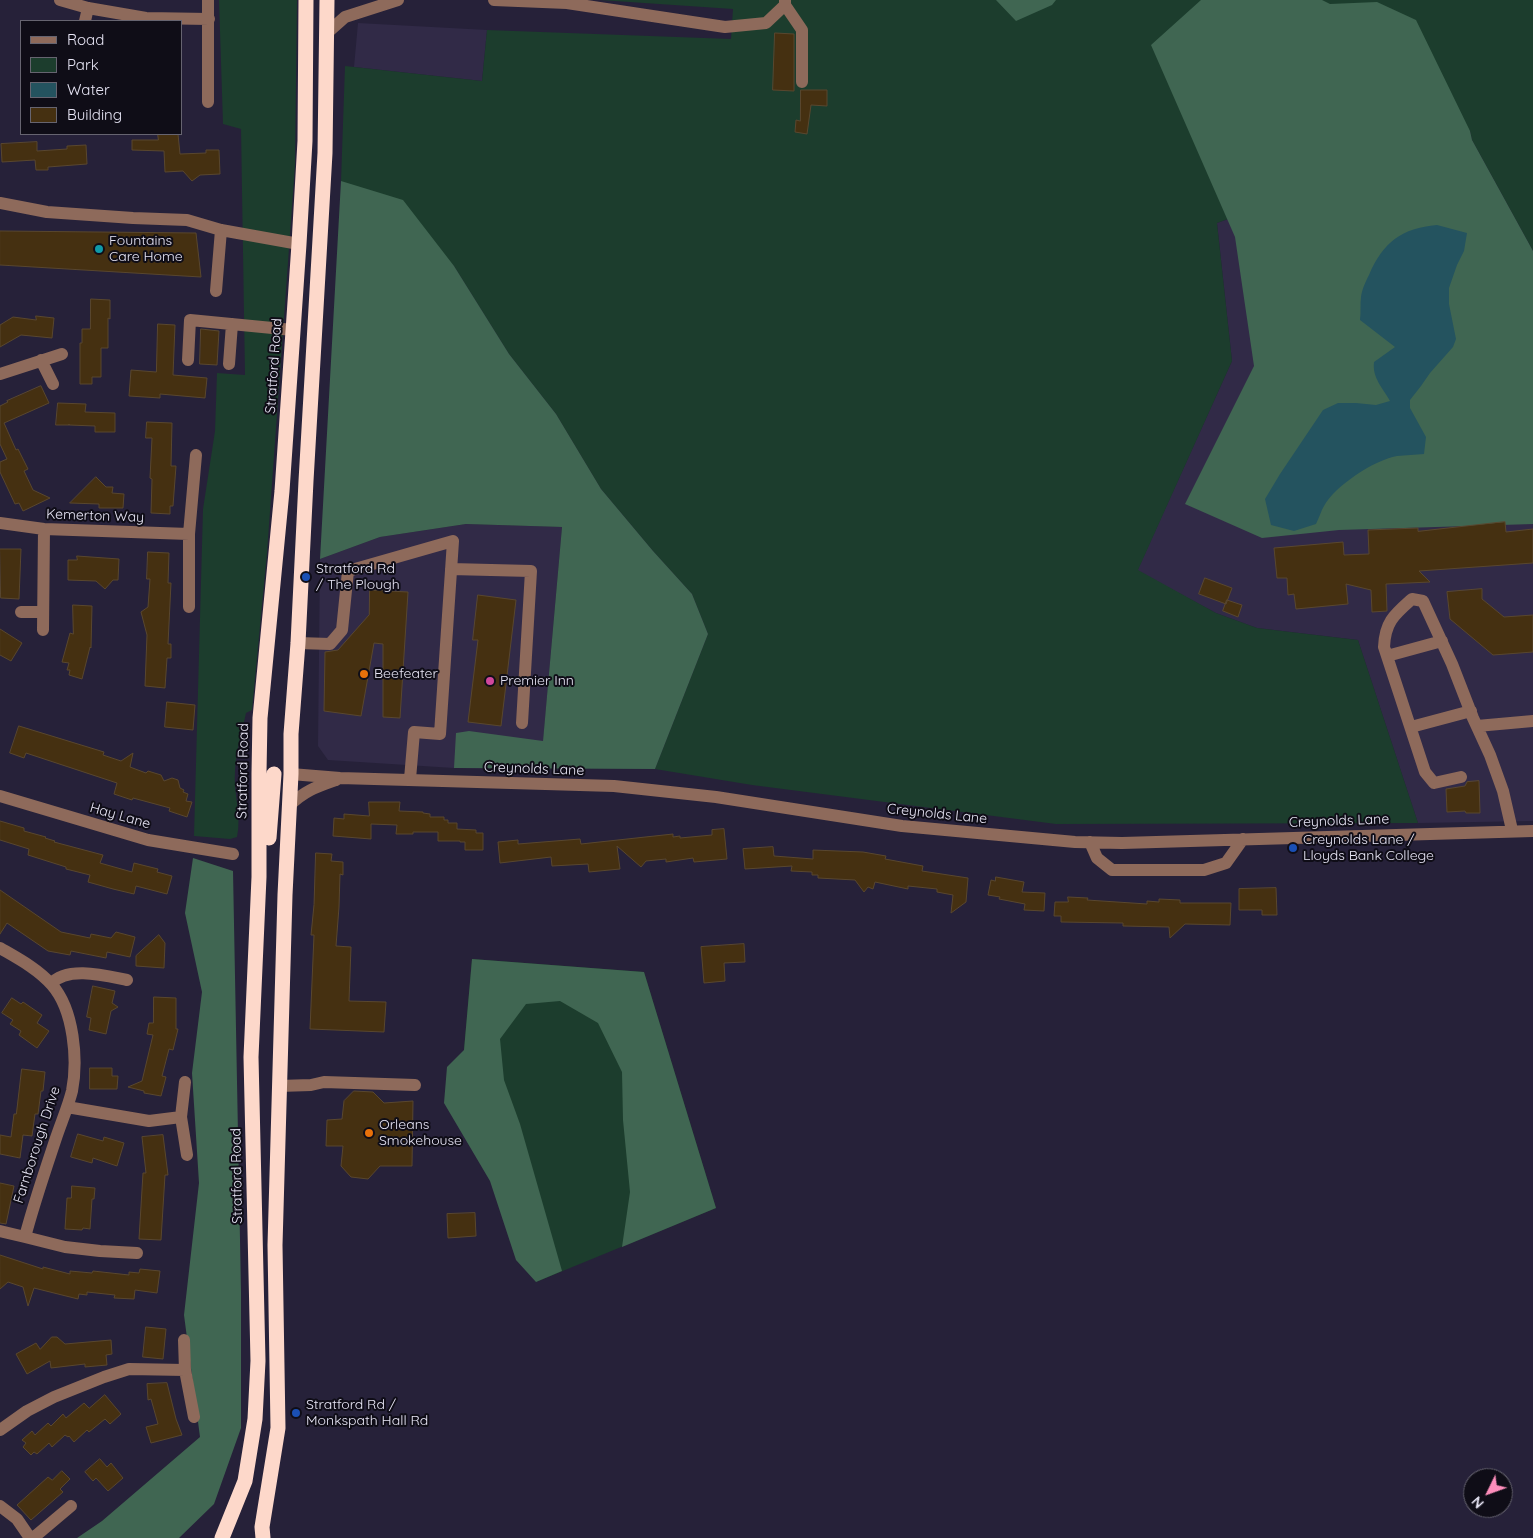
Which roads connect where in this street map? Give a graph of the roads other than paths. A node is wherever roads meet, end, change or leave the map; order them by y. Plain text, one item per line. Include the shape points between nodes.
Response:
1 (208, 0) edge
2 (306, 0) edge
3 (327, 0) edge
4 (398, 0) edge
5 (494, 0) edge
6 (66, 1) edge
7 (785, 2) edge
8 (88, 8) junction
9 (208, 18) junction
10 (85, 20) edge
11 (327, 33) junction
12 (802, 82) dead end
13 (208, 102) dead end
14 (0, 203) edge
15 (221, 230) junction
16 (299, 244) junction
17 (216, 291) dead end
18 (232, 324) junction
19 (294, 330) junction
20 (62, 354) dead end
21 (42, 360) junction
22 (188, 360) dead end
23 (229, 364) dead end
24 (0, 374) edge
25 (53, 384) dead end
26 (196, 455) dead end
27 (0, 523) edge
28 (44, 529) junction
29 (188, 534) junction
30 (451, 568) junction
31 (189, 607) dead end
32 (21, 612) dead end
33 (43, 612) junction
34 (43, 630) dead end
35 (1442, 641) junction
36 (298, 643) junction
37 (1387, 656) junction
38 (1471, 711) junction
39 (1533, 721) edge
40 (522, 723) dead end
41 (1477, 726) junction
42 (1411, 728) junction
43 (259, 773) junction
44 (274, 774) junction
45 (290, 774) junction
46 (1461, 776) dead end
47 (340, 778) junction
48 (410, 779) junction
49 (0, 796) edge
50 (289, 806) junction
51 (1512, 830) junction
52 (1533, 831) edge
53 (1243, 839) junction
54 (1090, 842) junction
55 (233, 854) dead end
56 (259, 877) junction
57 (0, 948) edge
58 (128, 980) dead end
59 (51, 984) junction
60 (185, 1082) dead end
61 (415, 1085) dead end
62 (279, 1086) junction
63 (67, 1107) junction
64 (181, 1117) junction
65 (187, 1155) dead end
66 (0, 1231) edge
67 (26, 1237) junction
68 (137, 1254) dead end
69 (184, 1340) dead end
70 (185, 1370) junction
71 (194, 1418) dead end
72 (0, 1430) edge
73 (0, 1506) edge
74 (71, 1506) dead end
75 (32, 1538) edge
76 (222, 1538) edge
77 (263, 1538) edge

1 - 9 street
2 - 16 highway, Stratford Road via 305,141
3 - 11 highway
4 - 11 street via 345,16
5 - 7 street via 567,3 725,27 766,23
6 - 8 street
7 - 12 street via 802,30
8 - 9 street via 146,18
8 - 10 street
9 - 13 street
11 - 36 highway via 324,153
14 - 15 street via 48,212 188,220
15 - 16 street
15 - 17 street
16 - 19 highway, Stratford Road
18 - 19 street
18 - 22 street via 190,320
18 - 23 street
19 - 43 highway, Stratford Road via 260,718
20 - 21 street
21 - 24 street
21 - 25 street
26 - 29 street
27 - 28 street, Kemerton Way
28 - 29 street, Kemerton Way
28 - 33 street
29 - 31 street
30 - 36 street via 453,542 348,572 342,630 330,644
30 - 40 street via 532,571
30 - 48 street via 440,734 414,732
32 - 33 street
33 - 34 street
35 - 37 street
35 - 37 street via 1423,601 1412,599 1396,613 1385,632
35 - 38 street
36 - 45 highway
37 - 42 street
38 - 41 street
38 - 42 street
39 - 41 street
41 - 51 street via 1503,791
42 - 46 street via 1425,772 1434,783
43 - 44 highway
43 - 56 highway, Stratford Road
44 - 45 highway
44 - 56 highway via 268,862
45 - 47 street, Creynolds Lane
45 - 50 highway
47 - 48 street, Creynolds Lane
47 - 50 street, Creynolds Lane via 300,795
48 - 54 street, Creynolds Lane via 614,786 725,798 902,826
49 - 55 street, Hay Lane via 148,840
50 - 62 highway
51 - 52 street, Creynolds Lane
51 - 53 street, Creynolds Lane
53 - 54 street, Creynolds Lane
53 - 54 street via 1226,863 1204,870 1112,870 1098,858
56 - 76 highway, Stratford Road via 251,1056 258,1361 255,1419 245,1482
57 - 59 street, Farnborough Drive via 30,965
58 - 59 street via 93,973 58,978
59 - 63 street, Farnborough Drive via 63,1000 73,1039 72,1090
60 - 64 street
61 - 62 street via 324,1082
62 - 77 highway via 276,1245 278,1428
63 - 64 street via 149,1121
63 - 67 street, Farnborough Drive
64 - 65 street
66 - 67 street
67 - 68 street via 66,1247
69 - 70 street
70 - 71 street
70 - 72 street via 129,1369 104,1377 54,1397
73 - 75 street via 17,1519
74 - 75 street

